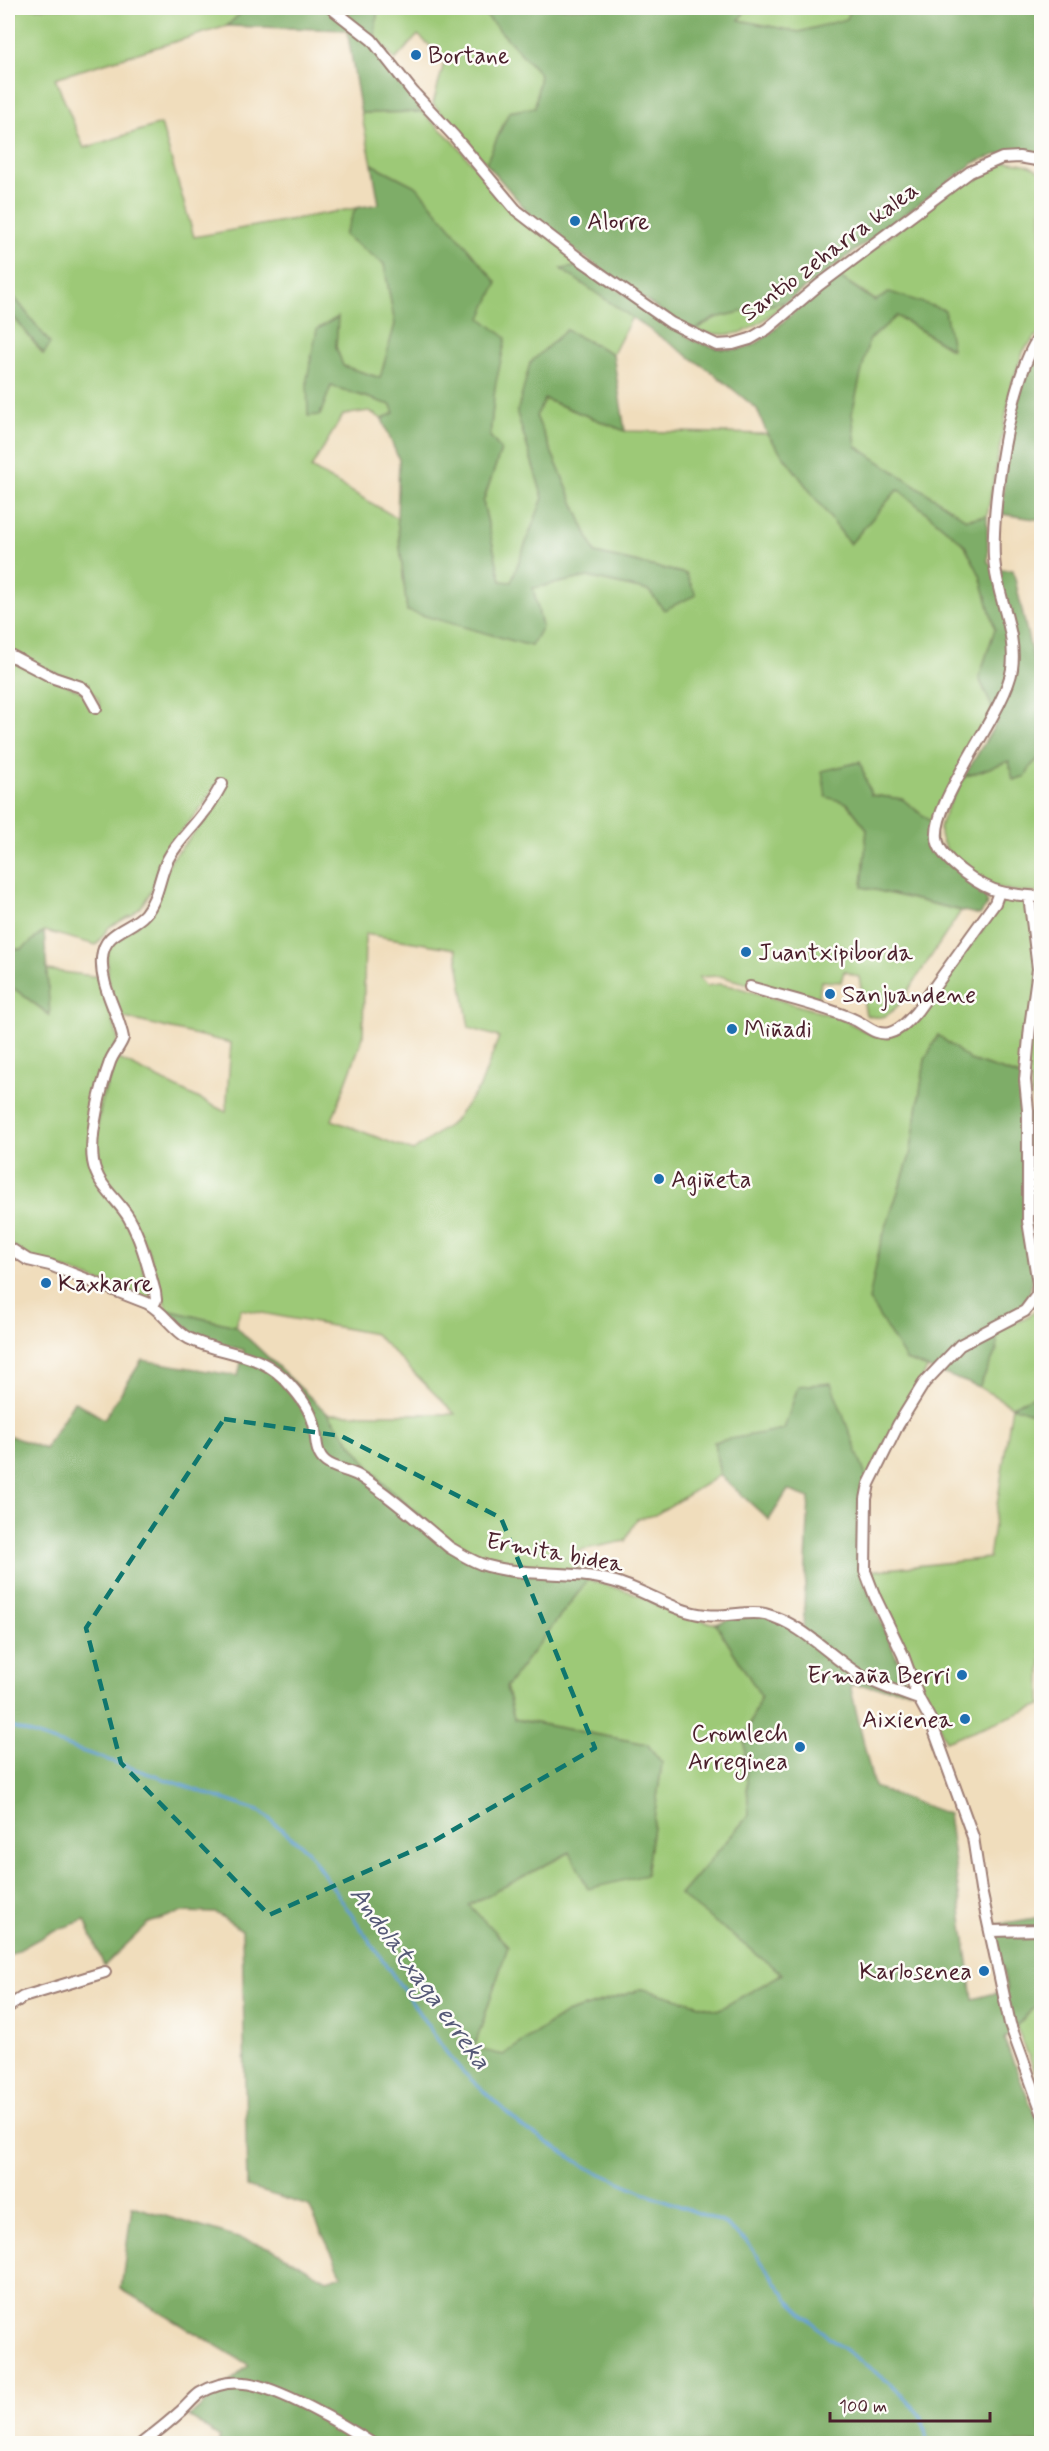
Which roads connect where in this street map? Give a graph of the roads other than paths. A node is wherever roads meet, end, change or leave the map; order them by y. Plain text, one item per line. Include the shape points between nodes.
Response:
1 (331, 8) edge
2 (1041, 162) edge
3 (1041, 334) edge
4 (8, 654) edge
5 (96, 708) dead end
6 (222, 784) dead end
7 (999, 892) junction
8 (1029, 896) junction
9 (1041, 897) edge
10 (750, 987) dead end
11 (8, 1247) edge
12 (153, 1306) junction
13 (919, 1699) junction
14 (1041, 1930) edge
15 (991, 1931) junction
16 (105, 1972) dead end
17 (8, 2007) edge
18 (1041, 2112) edge
19 (141, 2444) edge
20 (373, 2444) edge

1 - 2 street, Santio zeharra kalea via 372,40 516,210 671,323 717,345 750,339 767,329 970,172 1002,158
3 - 7 street via 1017,384 995,510 995,568 1013,641 1010,684 958,776 937,830 937,842 954,864
4 - 5 street via 81,687
6 - 12 street via 166,862 146,914 116,932 102,957 105,986 123,1038 111,1059 93,1130 93,1162 103,1188 122,1208 139,1240 155,1292
7 - 8 street
7 - 10 street via 917,1011 908,1022 888,1034
8 - 9 street
8 - 13 street via 1038,969 1025,1080 1028,1221 1037,1295 1025,1311 960,1345 924,1383 898,1425 869,1484 866,1499 865,1571
11 - 12 street via 28,1260
12 - 13 street, Ermita bidea via 190,1339 242,1354 281,1377 307,1407 319,1454 326,1462 358,1475 465,1556 502,1568 610,1580 705,1615 752,1612 778,1619 813,1638 861,1675
13 - 15 street via 973,1837
14 - 15 street
15 - 18 street via 1010,2024
16 - 17 street via 23,1997
19 - 20 street via 199,2394 214,2386 237,2382 279,2394

